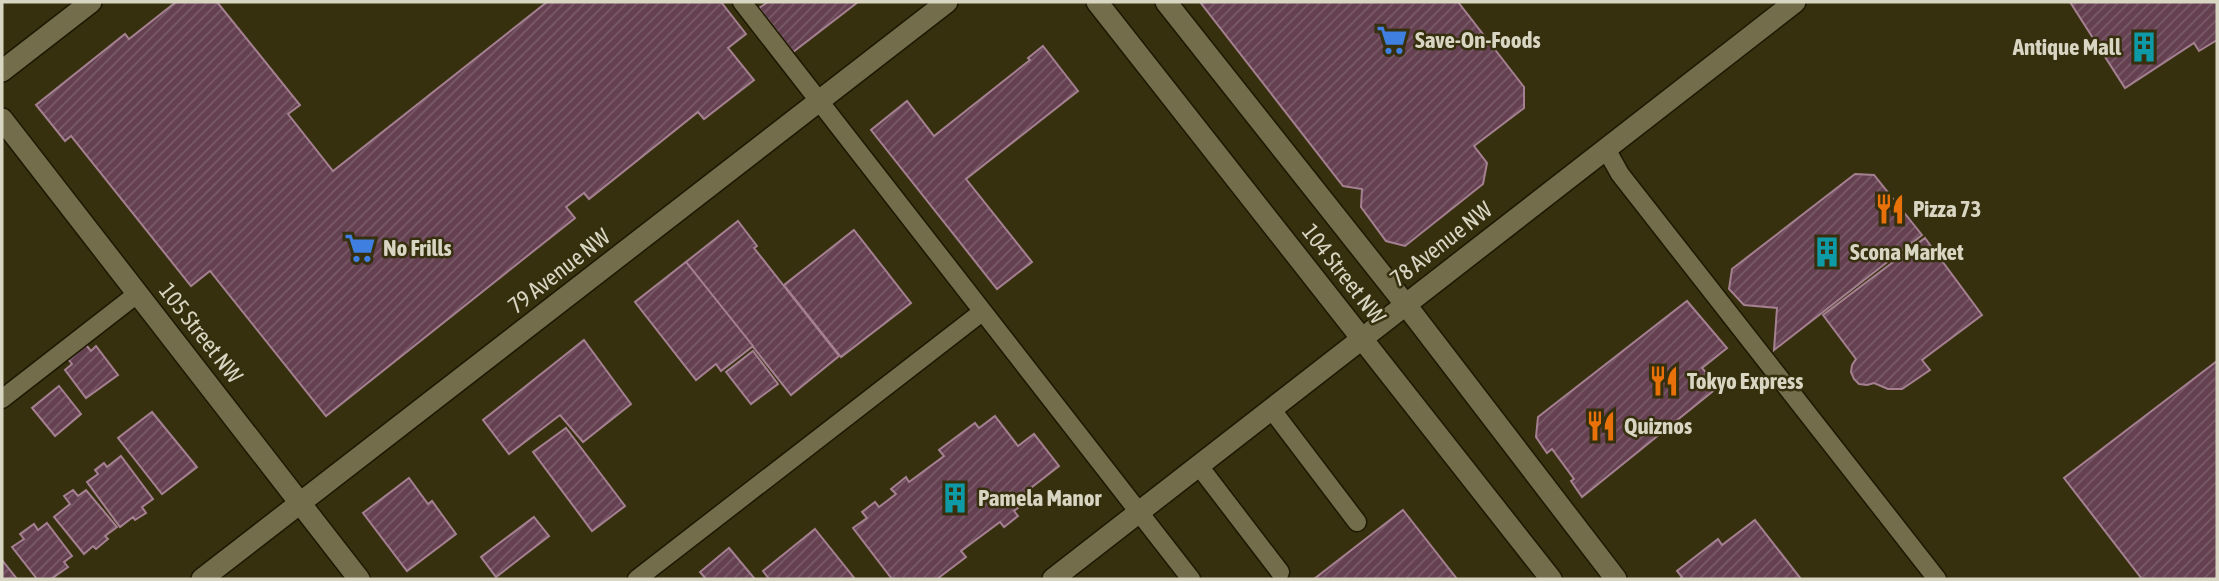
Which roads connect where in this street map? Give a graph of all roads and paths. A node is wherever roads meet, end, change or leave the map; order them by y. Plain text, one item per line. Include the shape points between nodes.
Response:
1 (90, 2) edge
2 (743, 2) edge
3 (947, 2) edge
4 (1097, 2) edge
5 (1166, 2) edge
6 (1796, 2) edge
7 (2, 71) edge
8 (820, 102) junction
9 (2, 119) edge
10 (1606, 149) junction
11 (137, 294) junction
12 (1406, 305) junction
13 (982, 312) junction
14 (1363, 340) junction
15 (2, 399) edge
16 (1272, 410) junction
17 (1199, 466) junction
18 (300, 503) junction
19 (1139, 513) junction
20 (1357, 522) dead end
21 (1280, 572) dead end
22 (1927, 576) edge
23 (202, 579) edge
24 (359, 579) edge
25 (637, 579) edge
26 (1053, 579) edge
27 (1191, 579) edge
28 (1551, 579) edge
29 (1616, 579) edge

1 - 7 street
2 - 8 lane
3 - 8 street, 79 Avenue NW
4 - 14 street, 104 Street NW
5 - 12 street, 104 Street NW
6 - 10 street, 78 Avenue NW
8 - 13 lane
8 - 18 street, 79 Avenue NW
9 - 11 street, 105 Street NW
10 - 12 street, 78 Avenue NW
10 - 22 lane via 1620,174
11 - 15 lane
11 - 18 street, 105 Street NW
12 - 14 street, 78 Avenue NW
12 - 29 street, 104 Street NW
13 - 19 lane
13 - 25 lane
14 - 16 street, 78 Avenue NW
14 - 28 street, 104 Street NW
16 - 17 street, 78 Avenue NW
16 - 20 lane
17 - 19 street, 78 Avenue NW
17 - 21 lane
18 - 23 street, 79 Avenue NW
18 - 24 street, 105 Street NW
19 - 26 street, 78 Avenue NW
19 - 27 lane

